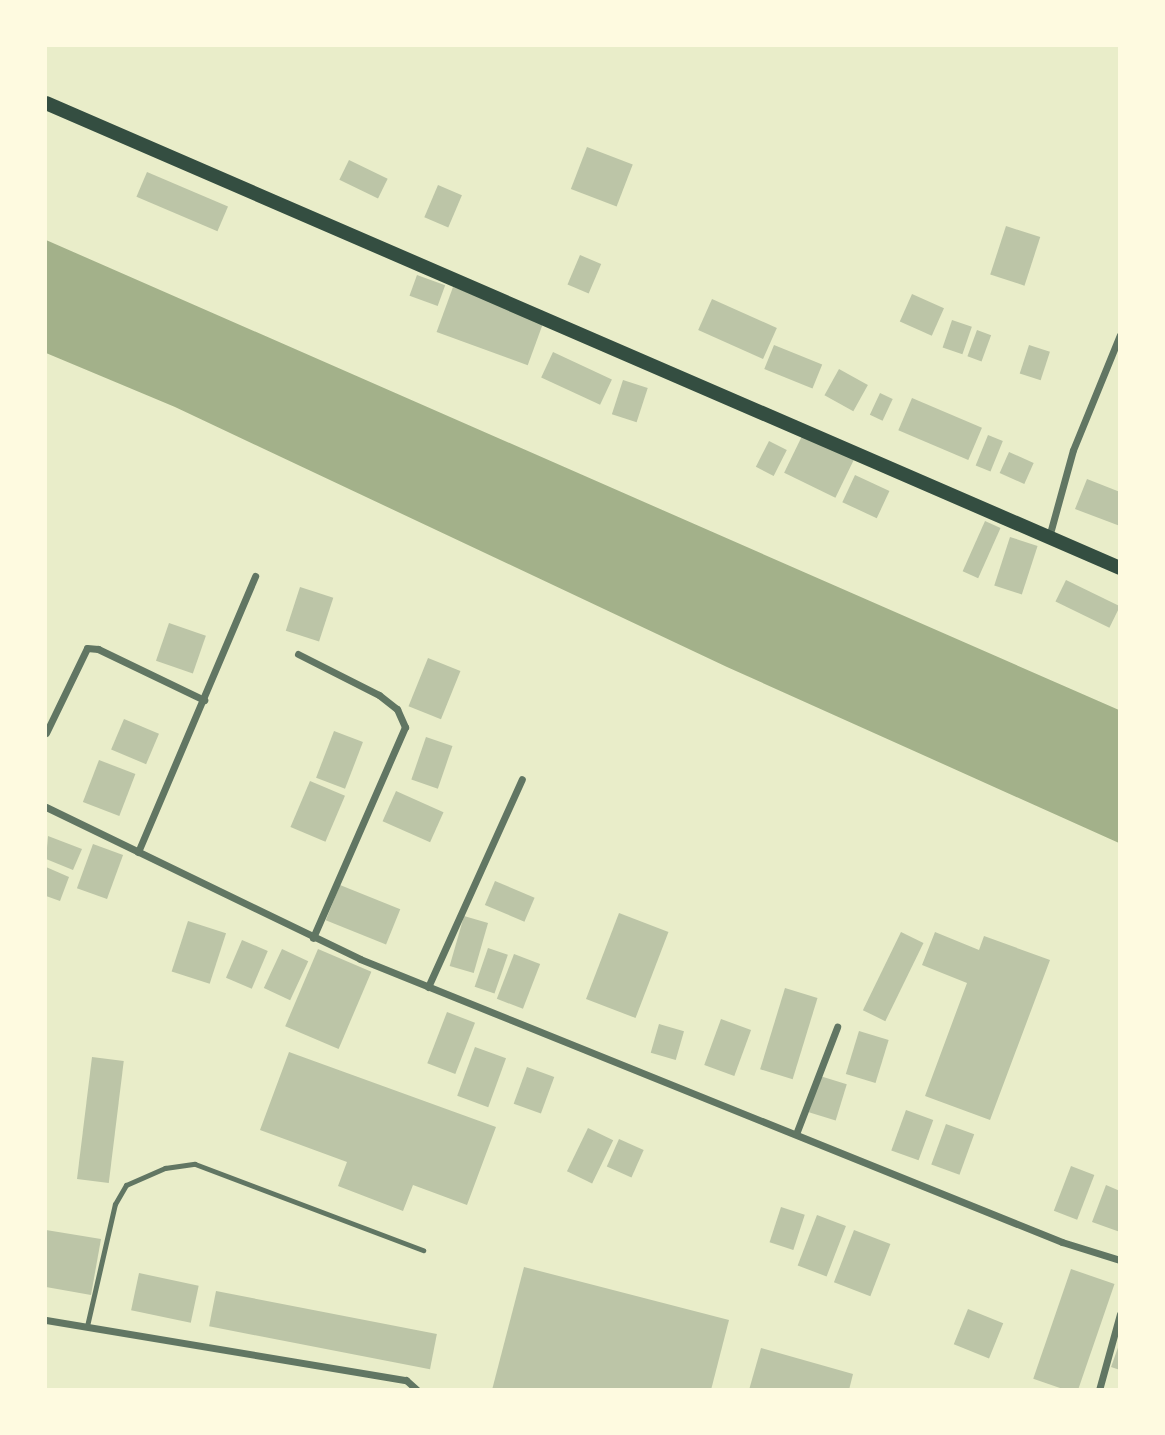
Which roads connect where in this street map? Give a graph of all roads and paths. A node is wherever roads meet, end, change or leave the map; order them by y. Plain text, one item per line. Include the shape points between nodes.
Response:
1 (46, 103) edge
2 (1119, 335) edge
3 (1049, 537) junction
4 (1119, 568) edge
5 (255, 576) dead end
6 (298, 654) dead end
7 (204, 700) junction
8 (46, 733) edge
9 (522, 779) dead end
10 (46, 807) edge
11 (138, 852) junction
12 (313, 938) junction
13 (428, 987) junction
14 (837, 1027) dead end
15 (796, 1134) junction
16 (423, 1250) dead end
17 (1119, 1260) edge
18 (1119, 1314) edge
19 (46, 1320) edge
20 (87, 1326) junction
21 (417, 1390) edge
22 (1099, 1390) edge

1 - 3 main road
2 - 3 street via 1073,450
3 - 4 main road
5 - 7 street
6 - 12 street via 379,695 397,709 405,727
7 - 8 street via 98,649 87,648
7 - 11 street
9 - 13 street
10 - 11 street
11 - 12 street
12 - 13 street
13 - 15 street
14 - 15 street
15 - 17 street
16 - 20 lane via 195,1164 165,1168 126,1185 115,1204
18 - 22 street
19 - 20 street
20 - 21 street via 406,1380

